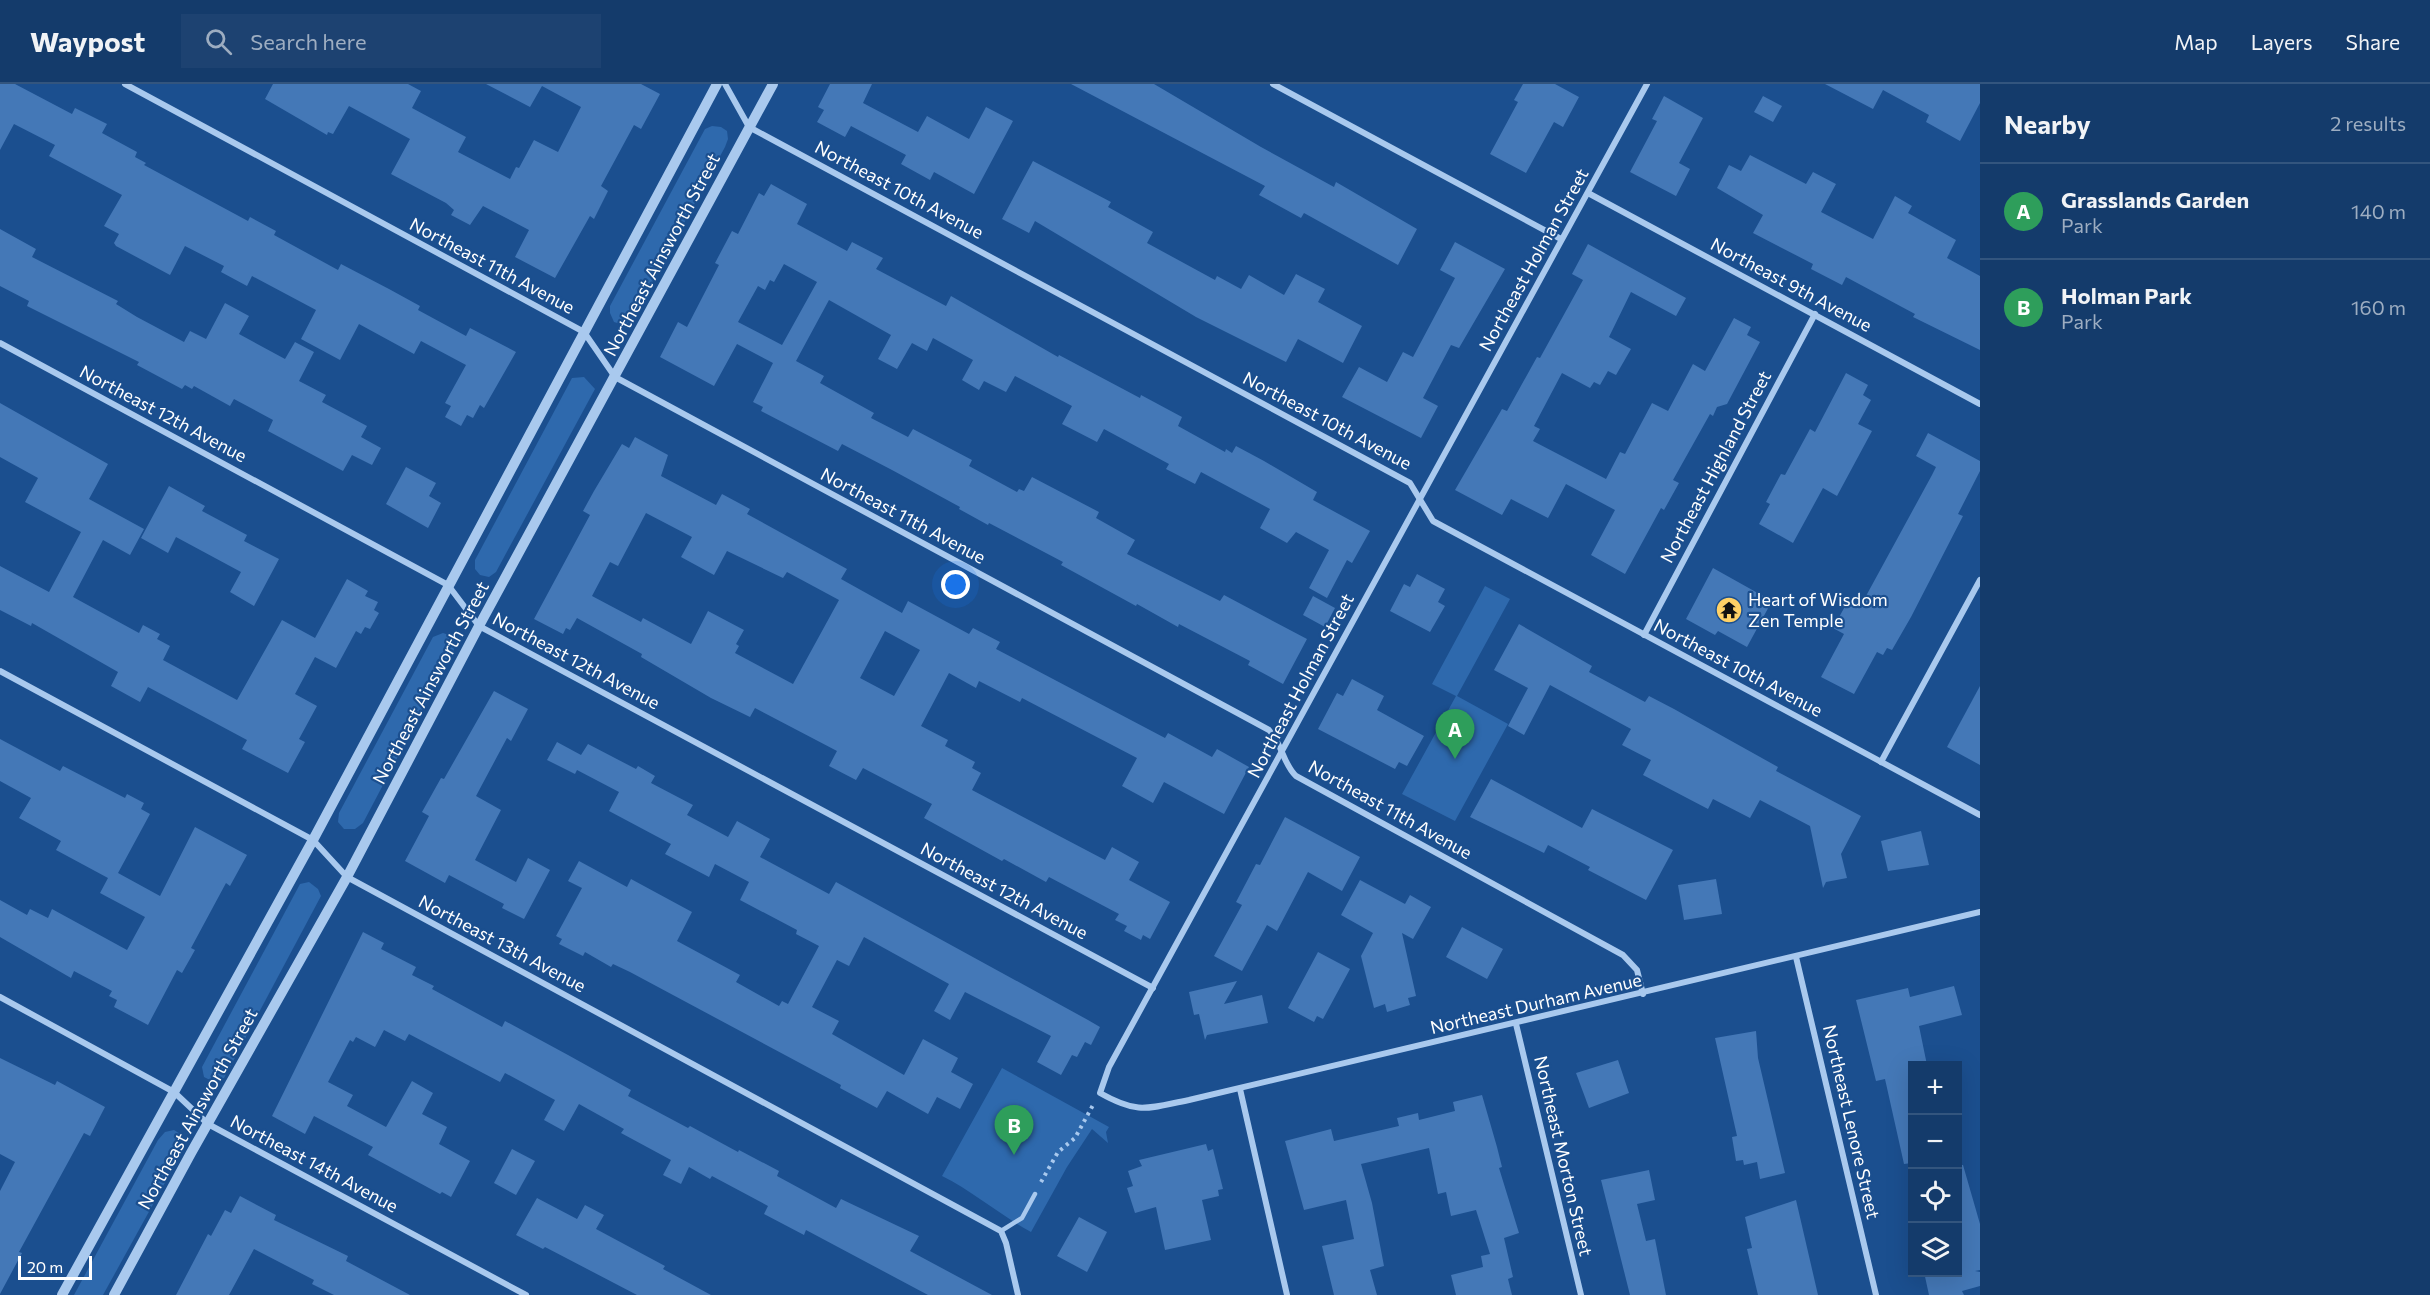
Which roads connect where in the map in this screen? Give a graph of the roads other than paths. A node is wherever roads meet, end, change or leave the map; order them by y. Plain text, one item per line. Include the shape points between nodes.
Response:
1 (125, 84) edge
2 (717, 84) edge
3 (725, 84) edge
4 (773, 84) edge
5 (1273, 84) edge
6 (1647, 84) edge
7 (749, 127) junction
8 (1588, 193) junction
9 (1562, 240) junction
10 (1815, 314) junction
11 (584, 332) junction
12 (0, 344) edge
13 (615, 377) junction
14 (1980, 404) edge
15 (1420, 499) junction
16 (1980, 580) edge
17 (448, 585) junction
18 (479, 626) junction
19 (1644, 634) junction
20 (0, 671) edge
21 (1283, 752) junction
22 (1881, 762) junction
23 (1980, 815) edge
24 (313, 840) junction
25 (347, 877) junction
26 (1980, 912) edge
27 (1796, 957) junction
28 (1153, 988) junction
29 (1642, 994) junction
30 (0, 998) edge
31 (1516, 1024) junction
32 (1240, 1089) junction
33 (174, 1092) junction
34 (1100, 1093) joint
35 (208, 1124) junction
36 (1035, 1194) road end
37 (1001, 1231) junction
38 (62, 1295) edge
39 (114, 1295) edge
40 (526, 1295) edge
41 (1018, 1295) edge
42 (1287, 1295) edge
43 (1581, 1295) edge
44 (1876, 1295) edge

1 - 11 street, Northeast 11th Avenue
2 - 11 street, Northeast Ainsworth Street
3 - 7 street
4 - 7 street, Northeast Ainsworth Street
5 - 9 street
6 - 8 street, Northeast Holman Street
7 - 13 street, Northeast Ainsworth Street
7 - 15 street, Northeast 10th Avenue via 1410,483
8 - 9 street, Northeast Holman Street
8 - 10 street, Northeast 9th Avenue
9 - 15 street, Northeast Holman Street
10 - 14 street, Northeast 9th Avenue
10 - 19 street, Northeast Highland Street
11 - 13 street, Northeast 11th Avenue
11 - 17 street, Northeast Ainsworth Street
12 - 17 street, Northeast 12th Avenue
13 - 18 street, Northeast Ainsworth Street
13 - 21 street, Northeast 11th Avenue via 1269,730
15 - 19 street, Northeast 10th Avenue via 1433,522
15 - 21 street, Northeast Holman Street
16 - 22 street
17 - 18 street, Northeast 12th Avenue
17 - 24 street, Northeast Ainsworth Street
18 - 25 street, Northeast Ainsworth Street
18 - 28 street, Northeast 12th Avenue
19 - 22 street, Northeast 10th Avenue
20 - 24 street, Northeast 13th Avenue
21 - 28 street, Northeast Holman Street
21 - 29 street, Northeast 11th Avenue via 1296,776 1623,955 1637,970
22 - 23 street, Northeast 10th Avenue
24 - 25 street, Northeast 13th Avenue
24 - 33 street, Northeast Ainsworth Street
25 - 35 street, Northeast Ainsworth Street
25 - 37 street, Northeast 13th Avenue
26 - 27 street, Northeast Durham Avenue
27 - 29 street, Northeast Durham Avenue
27 - 44 street, Northeast Lenore Street
28 - 34 street, Northeast Holman Street via 1104,1078
29 - 31 street, Northeast Durham Avenue
30 - 33 street, Northeast 14th Avenue
31 - 32 street, Northeast Durham Avenue
31 - 43 street, Northeast Morton Street
32 - 34 street, Northeast Durham Avenue via 1141,1109 1124,1106
32 - 42 street
33 - 35 street, Northeast 14th Avenue
33 - 38 street, Northeast Ainsworth Street
35 - 39 street, Northeast Ainsworth Street
35 - 40 street, Northeast 14th Avenue
36 - 37 lane via 1022,1218
37 - 41 street

